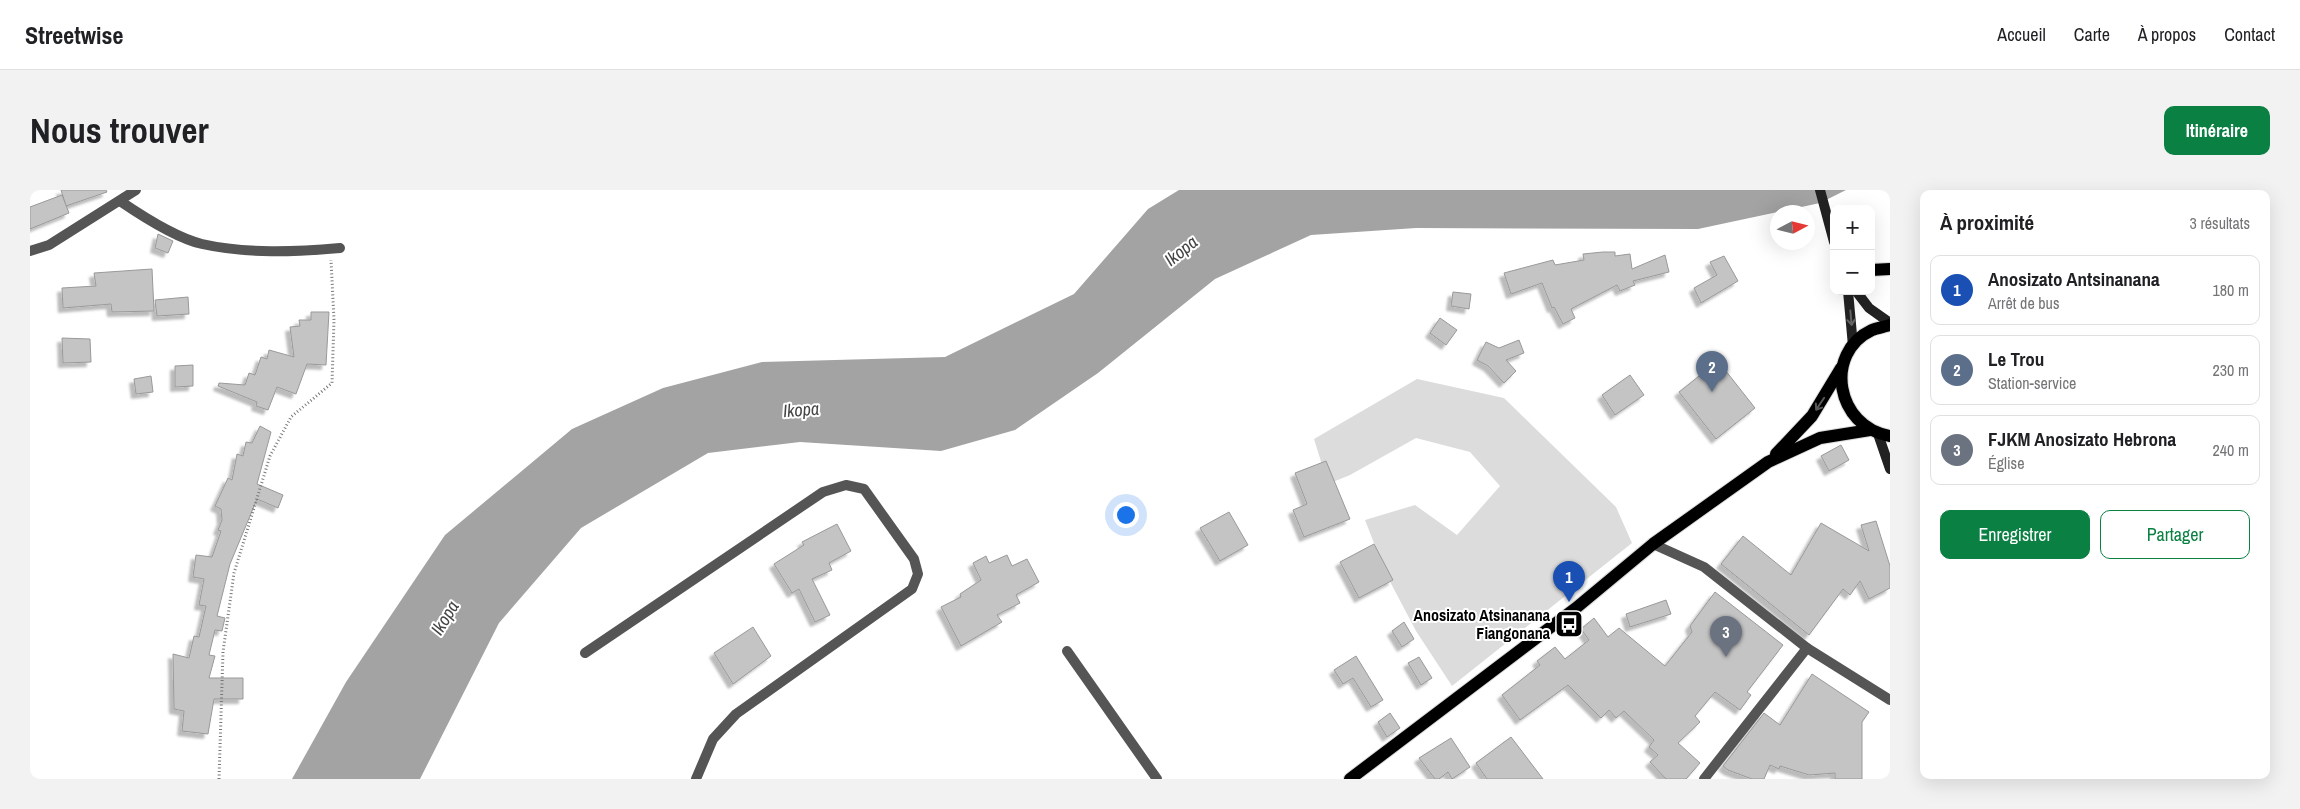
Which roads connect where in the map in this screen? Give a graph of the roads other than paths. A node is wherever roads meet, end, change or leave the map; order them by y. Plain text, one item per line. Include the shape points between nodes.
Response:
1 (136, 190) edge
2 (1820, 190) edge
3 (120, 201) junction
4 (1830, 229) edge
5 (335, 249) road end
6 (30, 251) edge
7 (1890, 269) edge
8 (1875, 270) edge
9 (1848, 295) edge
10 (1859, 295) edge
11 (1890, 324) edge
12 (1853, 346) junction
13 (1844, 362) junction
14 (1879, 433) edge
15 (1768, 462) junction
16 (1890, 470) edge
17 (1653, 544) junction
18 (1807, 648) junction
19 (1067, 652) dead end
20 (585, 653) dead end
21 (1890, 700) edge
22 (696, 779) edge
23 (1157, 779) edge
24 (1350, 779) edge
25 (1704, 779) edge

1 - 3 street
2 - 4 main road
3 - 5 street via 148,220 201,244 281,252
3 - 6 street via 49,245
7 - 8 main road
9 -> 12 main road
10 - 11 main road via 1869,308
11 - 12 main road via 1870,331
12 - 13 main road
13 - 14 main road via 1841,381 1844,400 1855,418
13 -> 15 main road via 1812,416
14 - 15 main road via 1820,438
14 - 16 main road
15 - 17 main road
17 - 18 street via 1704,567
17 - 24 main road via 1576,608
18 - 21 street
18 - 25 street
19 - 23 street
20 - 22 street via 823,492 846,485 864,489 914,559 918,574 912,589 736,714 714,739

